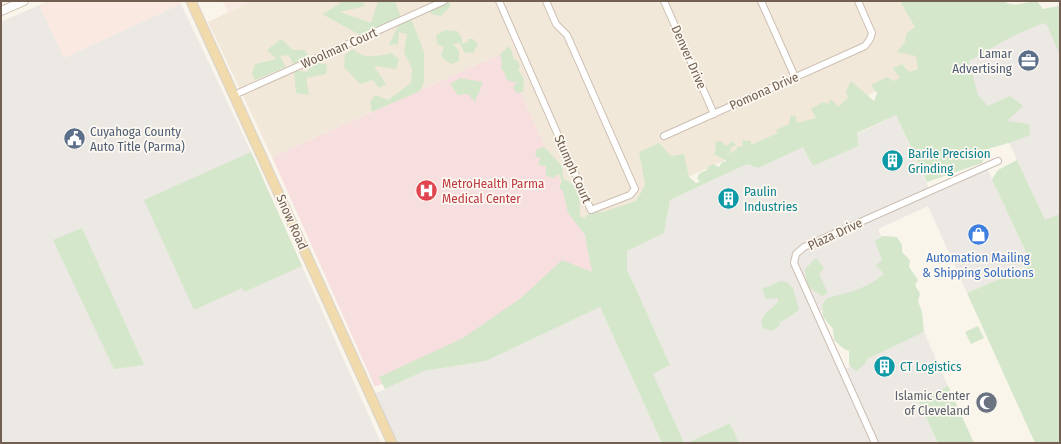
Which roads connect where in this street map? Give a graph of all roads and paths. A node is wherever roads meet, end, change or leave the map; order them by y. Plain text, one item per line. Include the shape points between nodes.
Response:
1 (24, 1) edge
2 (191, 1) edge
3 (444, 1) edge
4 (499, 1) edge
5 (546, 1) edge
6 (664, 1) edge
7 (761, 1) edge
8 (858, 1) edge
9 (1, 11) edge
10 (795, 77) junction
11 (234, 95) junction
12 (714, 114) junction
13 (664, 136) dead end
14 (998, 161) dead end
15 (392, 443) edge
16 (874, 443) edge

1 - 9 main road
2 - 11 main road, Snow Road
3 - 11 street, Woolman Court
4 - 5 street, Stumph Court via 591,210 630,196 635,189 567,35 556,24
6 - 12 street, Denver Drive
7 - 10 street
8 - 10 street, Pomona Drive via 872,33 870,40 865,46
10 - 12 street, Pomona Drive
11 - 15 main road, Snow Road
12 - 13 street, Pomona Drive
14 - 16 street, Plaza Drive via 804,247 796,254 794,263

